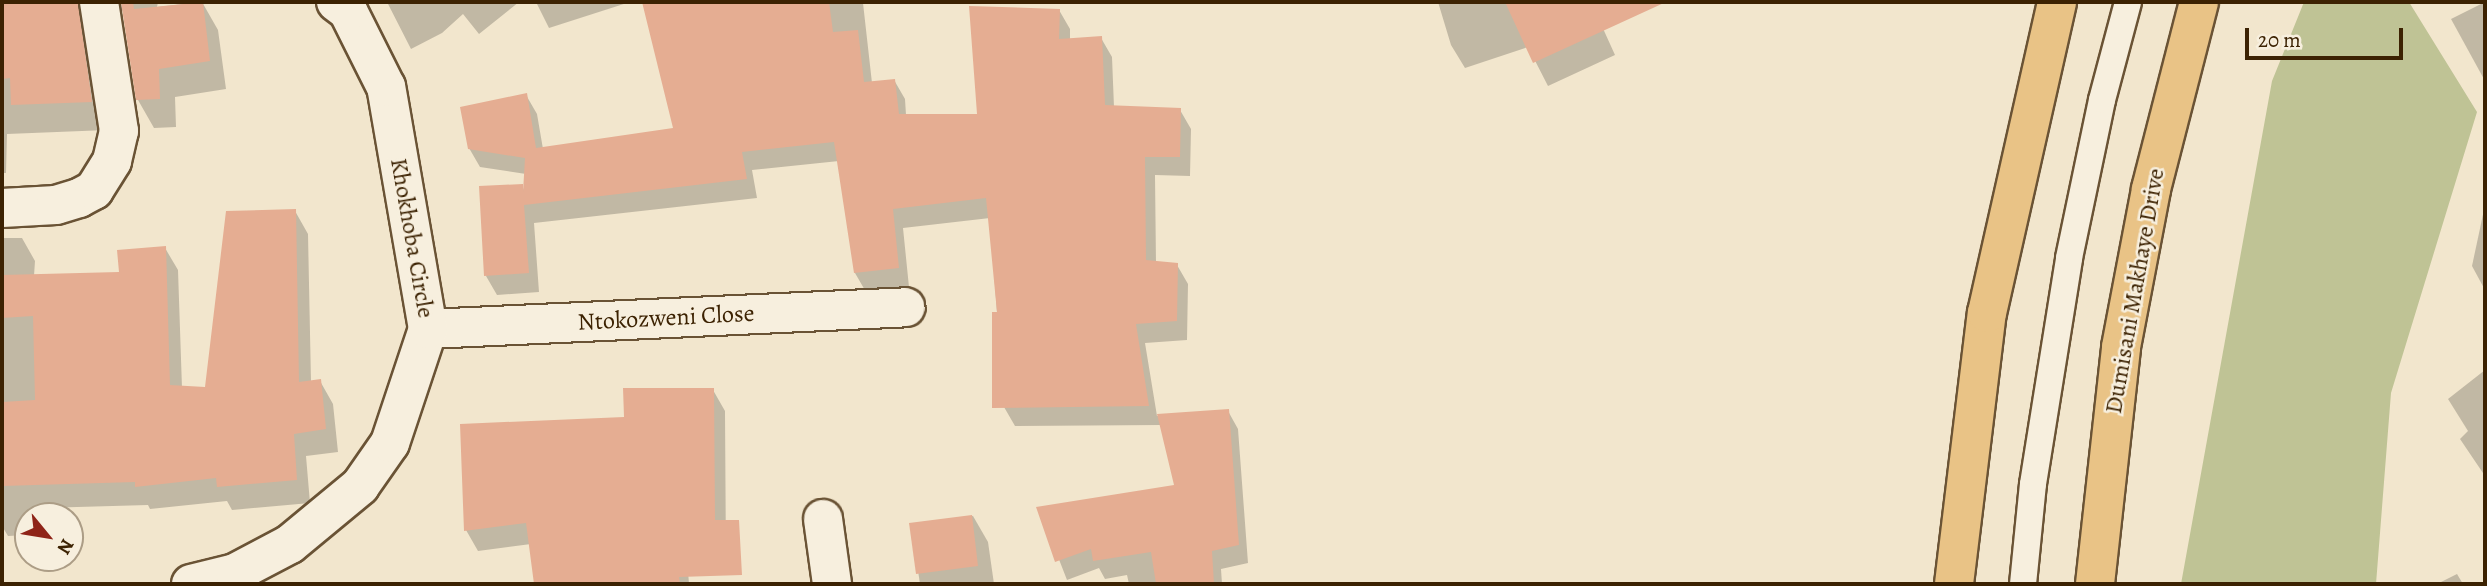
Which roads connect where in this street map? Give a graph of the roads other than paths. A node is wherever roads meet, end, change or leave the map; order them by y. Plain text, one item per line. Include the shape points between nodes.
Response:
1 (99, 2) edge
2 (336, 2) edge
3 (2057, 2) edge
4 (2128, 2) edge
5 (2199, 2) edge
6 (2, 208) edge
7 (905, 307) dead end
8 (428, 330) junction
9 (823, 520) dead end
10 (191, 584) edge
11 (832, 584) edge
12 (1954, 584) edge
13 (2024, 584) edge
14 (2095, 584) edge

1 - 6 street via 118,131 112,161 94,190 79,198 56,205
2 - 8 street, Khokhoba Circle via 348,11 386,87
3 - 12 main road via 1987,313
4 - 13 lane via 2102,100 2067,270 2033,484
5 - 14 main road, Dumisani Makhaye Drive via 2151,189 2121,347
7 - 8 street, Ntokozweni Close
8 - 10 street, Khokhoba Circle via 390,443 360,486 290,544 235,573
9 - 11 street

